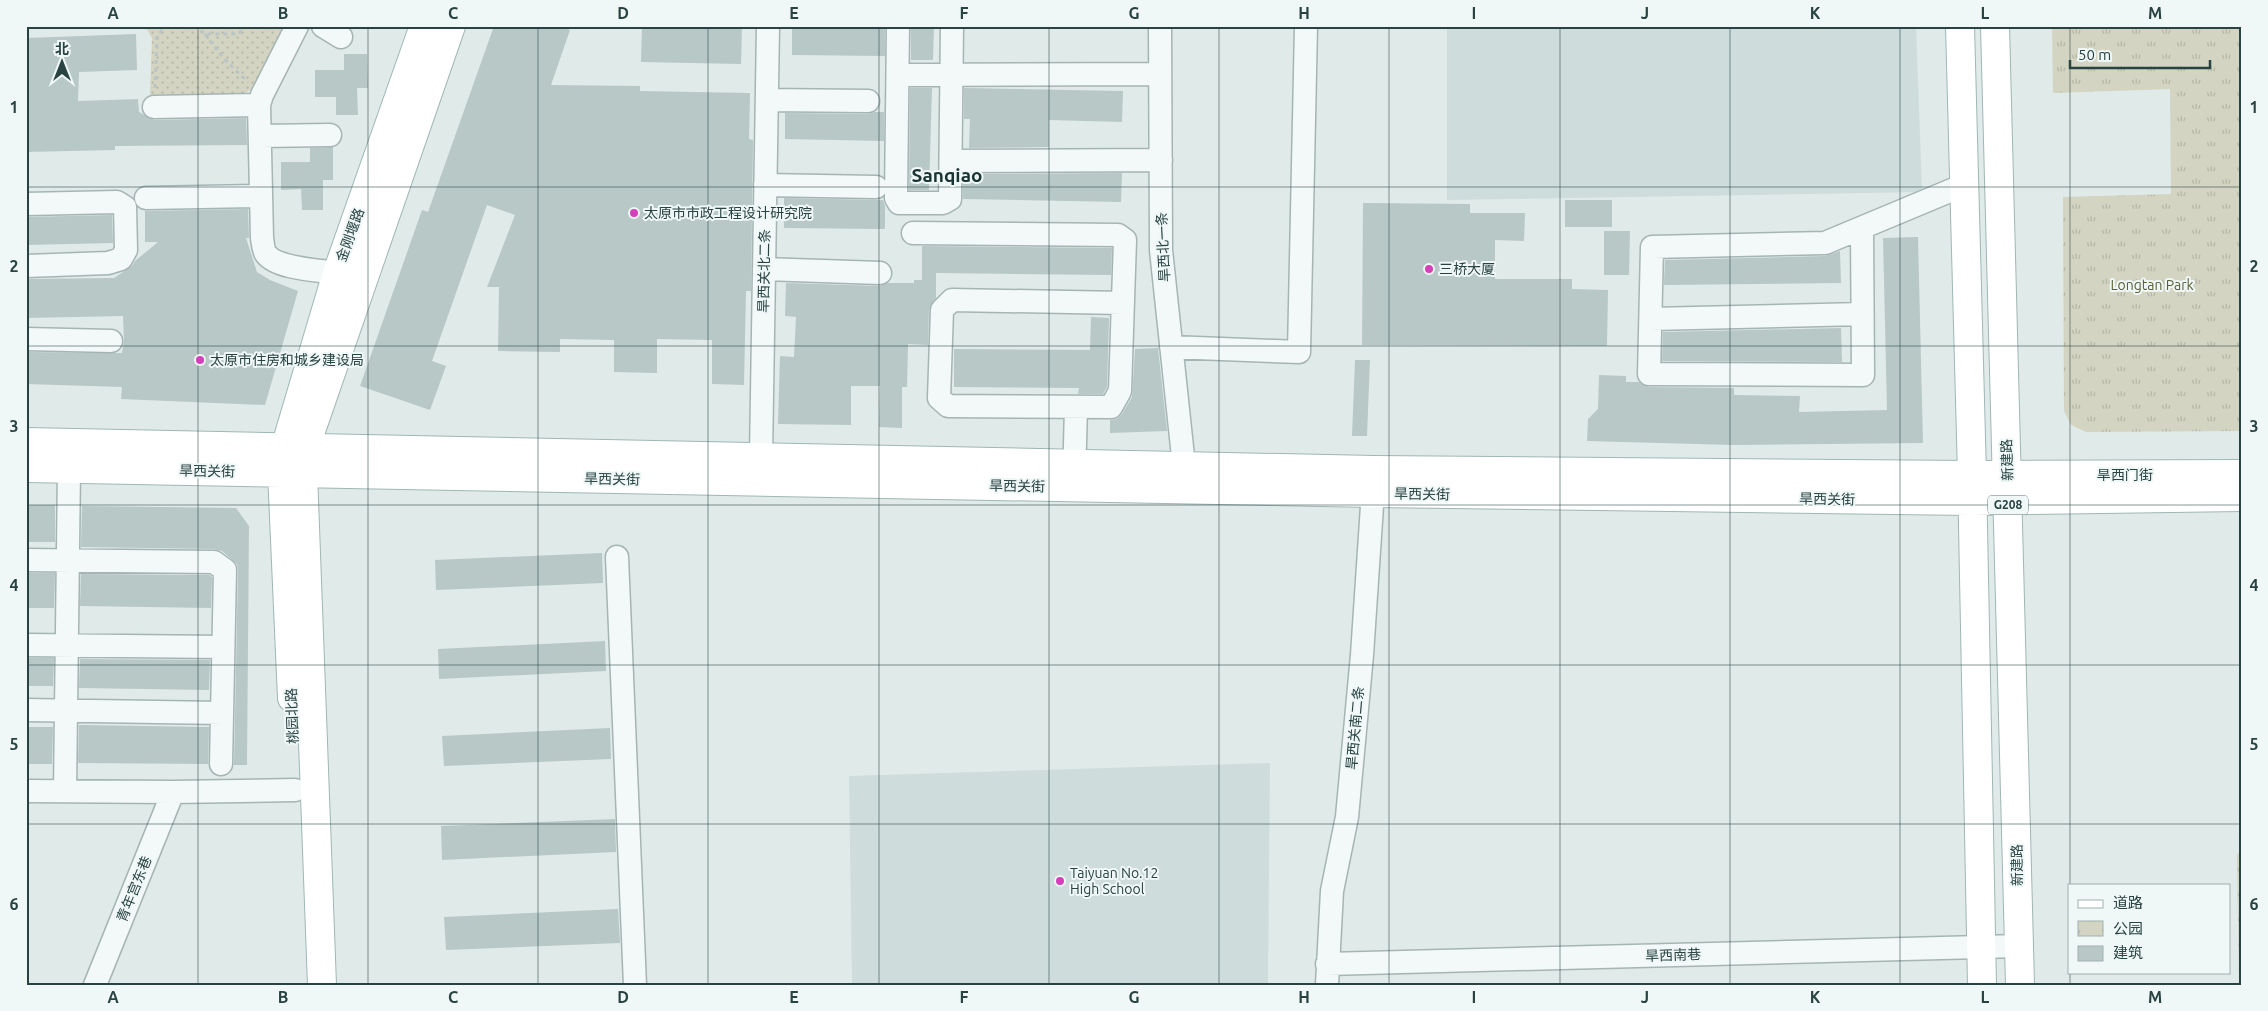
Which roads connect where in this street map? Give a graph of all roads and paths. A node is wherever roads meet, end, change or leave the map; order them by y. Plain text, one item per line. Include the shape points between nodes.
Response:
1 (166, 26) edge
2 (194, 26) edge
3 (244, 26) edge
4 (297, 26) edge
5 (424, 26) edge
6 (451, 26) edge
7 (768, 26) edge
8 (898, 26) edge
9 (952, 26) edge
10 (1160, 26) edge
11 (1306, 26) edge
12 (1960, 26) edge
13 (1995, 26) edge
14 (204, 34) junction
15 (1160, 74) junction
16 (898, 75) junction
17 (952, 75) junction
18 (260, 100) junction
19 (767, 100) junction
20 (868, 102) dead end
21 (154, 107) joint
22 (330, 135) dead end
23 (260, 136) junction
24 (1161, 160) junction
25 (950, 161) junction
26 (765, 185) junction
27 (1964, 185) junction
28 (876, 187) dead end
29 (261, 196) junction
30 (146, 198) dead end
31 (26, 204) edge
32 (1862, 229) junction
33 (913, 232) dead end
34 (26, 266) edge
35 (764, 269) junction
36 (337, 273) junction
37 (880, 273) dead end
38 (1123, 304) junction
39 (1862, 314) junction
40 (1651, 319) junction
41 (26, 339) edge
42 (112, 341) dead end
43 (1171, 346) junction
44 (1076, 407) junction
45 (26, 442) edge
46 (761, 456) junction
47 (294, 460) junction
48 (1184, 466) junction
49 (26, 468) edge
50 (70, 469) junction
51 (2242, 474) edge
52 (1074, 476) junction
53 (1374, 482) junction
54 (2008, 487) junction
55 (1972, 488) junction
56 (2242, 497) edge
57 (617, 557) dead end
58 (26, 560) edge
59 (68, 561) junction
60 (26, 645) edge
61 (67, 646) junction
62 (224, 647) junction
63 (26, 710) edge
64 (66, 711) junction
65 (222, 713) junction
66 (221, 764) dead end
67 (295, 790) junction
68 (26, 791) edge
69 (65, 791) junction
70 (173, 792) junction
71 (2019, 946) junction
72 (1982, 947) junction
73 (1327, 974) edge
74 (96, 985) edge
75 (303, 985) edge
76 (322, 985) edge
77 (635, 985) edge
78 (1982, 985) edge
79 (2020, 985) edge

1 - 21 path via 157,36
2 - 14 path
3 - 14 path via 239,34
4 - 18 street
5 - 36 main road, 金刚堰路
6 - 47 main road
7 - 19 street, 旱西关北二条
8 - 16 street
9 - 17 street
10 - 15 street, 旱西北一条
11 - 43 street via 1299,352
12 - 27 main road, G208
13 - 54 main road, 新建路 / G208
14 - 18 path
15 - 17 street
15 - 24 street, 旱西北一条
16 - 17 street
16 - 25 street via 896,198 899,203 943,203 950,199
17 - 25 street
18 - 21 street
18 - 23 street
19 - 20 street
19 - 26 street, 旱西关北二条
22 - 23 street
23 - 29 street
24 - 25 street
24 - 43 street, 旱西北一条 via 1161,250
26 - 28 street
26 - 35 street, 旱西关北二条
27 - 32 street
27 - 55 main road, G208
29 - 30 street
29 - 36 street via 262,238 266,254 290,266
31 - 34 street via 117,202 125,207 126,250 121,258 108,263
32 - 39 street
32 - 40 street via 1825,243 1652,247
33 - 38 street via 1118,235 1125,240
35 - 37 street
35 - 46 street, 旱西关北二条
36 - 47 main road, 金刚堰路
38 - 44 street via 1120,391 1111,407
38 - 44 street via 952,300 942,310 940,398 948,406
39 - 40 street
39 - 40 street via 1863,375 1649,374
41 - 42 street
43 - 48 street, 旱西北一条
44 - 52 street
45 - 47 main road, 旱西关街
46 - 47 main road, 旱西关街
46 - 52 main road, 旱西关街
47 - 50 main road, 旱西关街
47 - 52 main road, 旱西关街
47 - 67 main road, 桃园北路
47 - 76 main road
48 - 52 main road, 旱西关街
48 - 53 main road, 旱西关街
49 - 50 main road, 旱西关街
50 - 59 street
51 - 54 main road, 旱西门街
52 - 53 main road, 旱西关街
53 - 55 main road, 旱西关街
53 - 73 street, 旱西关南二条 via 1347,817 1332,891
54 - 55 main road, 旱西关街
54 - 56 main road, 旱西门街
54 - 71 main road, 新建路 / G208
55 - 72 main road, G208
57 - 77 street
58 - 59 street
59 - 61 street
59 - 62 street via 214,562 225,570
60 - 61 street
61 - 62 street
61 - 64 street
62 - 65 street
63 - 64 street
64 - 65 street
64 - 69 street
65 - 66 street
67 - 70 street
67 - 75 main road, 桃园北路
68 - 69 street
69 - 70 street
70 - 74 street, 青年宫东巷
71 - 72 street, 旱西南巷
71 - 79 main road, 新建路 / G208
72 - 73 street, 旱西南巷
72 - 78 main road, G208

